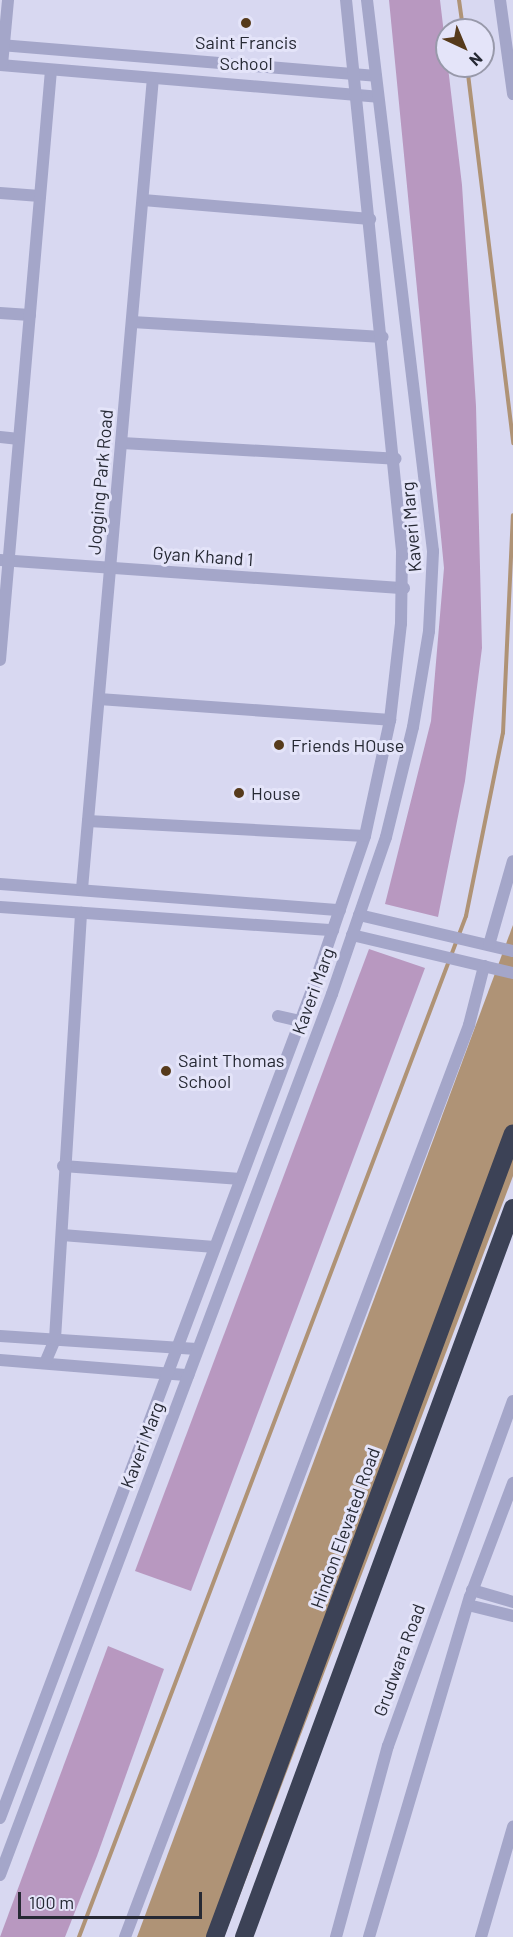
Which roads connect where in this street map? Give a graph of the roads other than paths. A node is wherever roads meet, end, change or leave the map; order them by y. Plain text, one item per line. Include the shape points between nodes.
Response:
1 (8, 0) edge
2 (346, 0) edge
3 (367, 0) edge
4 (500, 0) edge
5 (2, 45) edge
6 (1, 65) edge
7 (51, 69) junction
8 (355, 75) junction
9 (376, 76) junction
10 (153, 78) junction
11 (513, 94) edge
12 (357, 96) junction
13 (378, 97) junction
14 (0, 193) edge
15 (40, 196) junction
16 (143, 200) junction
17 (370, 219) junction
18 (0, 313) edge
19 (30, 315) junction
20 (132, 322) junction
21 (383, 337) junction
22 (0, 437) edge
23 (20, 439) junction
24 (122, 442) junction
25 (396, 459) junction
26 (4, 560) edge
27 (111, 567) junction
28 (404, 588) junction
29 (0, 660) edge
30 (99, 699) junction
31 (390, 720) junction
32 (88, 821) junction
33 (364, 836) junction
34 (513, 861) edge
35 (0, 884) edge
36 (82, 889) junction
37 (0, 907) edge
38 (340, 910) junction
39 (81, 913) junction
40 (359, 915) junction
41 (333, 930) junction
42 (352, 935) junction
43 (493, 946) junction
44 (513, 951) edge
45 (488, 967) junction
46 (513, 973) edge
47 (278, 1016) dead end
48 (300, 1021) junction
49 (513, 1133) edge
50 (63, 1166) junction
51 (241, 1179) junction
52 (513, 1208) edge
53 (62, 1235) junction
54 (215, 1247) junction
55 (0, 1336) edge
56 (54, 1339) junction
57 (177, 1348) junction
58 (197, 1349) junction
59 (0, 1360) edge
60 (45, 1363) junction
61 (167, 1373) junction
62 (188, 1375) junction
63 (513, 1401) edge
64 (513, 1483) edge
65 (472, 1590) junction
66 (513, 1602) edge
67 (468, 1605) junction
68 (513, 1616) edge
69 (12, 1786) junction
70 (32, 1791) junction
71 (0, 1818) edge
72 (513, 1827) edge
73 (0, 1875) edge
74 (125, 1937) edge
75 (215, 1937) edge
76 (244, 1937) edge
77 (336, 1937) edge
78 (369, 1937) edge
79 (482, 1937) edge

1 - 5 street
2 - 8 street, Kaveri Marg
3 - 9 street, Kaveri Marg
4 - 11 street
5 - 6 street
5 - 8 street
6 - 7 street
7 - 10 street
7 - 15 street
8 - 9 street
8 - 12 street, Kaveri Marg
9 - 13 street, Kaveri Marg
10 - 12 street
10 - 16 street, Jogging Park Road
12 - 13 street
12 - 17 street, Kaveri Marg
13 - 40 street, Kaveri Marg via 429,506 433,589 413,727 386,837
14 - 15 street
15 - 19 street
16 - 17 street
16 - 20 street, Jogging Park Road
17 - 21 street, Kaveri Marg
18 - 19 street
19 - 23 street
20 - 21 street
20 - 24 street, Jogging Park Road
21 - 25 street, Kaveri Marg
22 - 23 street
23 - 26 street
24 - 25 street
24 - 27 street, Jogging Park Road
25 - 28 street, Kaveri Marg
26 - 27 street, Gyan Khand 1
26 - 29 street
27 - 28 street, Gyan Khand 1
27 - 30 street, Jogging Park Road
28 - 31 street, Kaveri Marg
30 - 31 street
30 - 32 street, Jogging Park Road
31 - 33 street, Kaveri Marg
32 - 33 street
32 - 36 street, Jogging Park Road
33 - 38 street, Kaveri Marg
34 - 43 street
35 - 36 street
36 - 38 street
37 - 39 street
38 - 41 street, Kaveri Marg
39 - 41 street
39 - 50 street
40 - 42 street, Kaveri Marg
40 - 43 street
41 - 48 street, Kaveri Marg
42 - 45 street
42 - 58 street, Kaveri Marg
43 - 44 street
45 - 46 street
45 - 74 street via 458,1056
47 - 48 street
48 - 51 street, Kaveri Marg
49 - 75 highway, Hindon Elevated Road
50 - 51 street
50 - 53 street
51 - 54 street, Kaveri Marg
52 - 76 highway
53 - 54 street
53 - 56 street
54 - 57 street, Kaveri Marg
55 - 56 street
56 - 57 street
56 - 60 street
57 - 58 street
57 - 61 street, Kaveri Marg
58 - 62 street, Kaveri Marg
59 - 60 street
60 - 61 street
61 - 62 street
61 - 69 street, Kaveri Marg
62 - 70 street, Kaveri Marg
63 - 77 street, Grudwara Road via 388,1746
64 - 65 street
65 - 66 street
65 - 67 street
67 - 68 street
67 - 78 street
69 - 70 street
69 - 71 street, Kaveri Marg
70 - 73 street, Kaveri Marg
72 - 79 street

